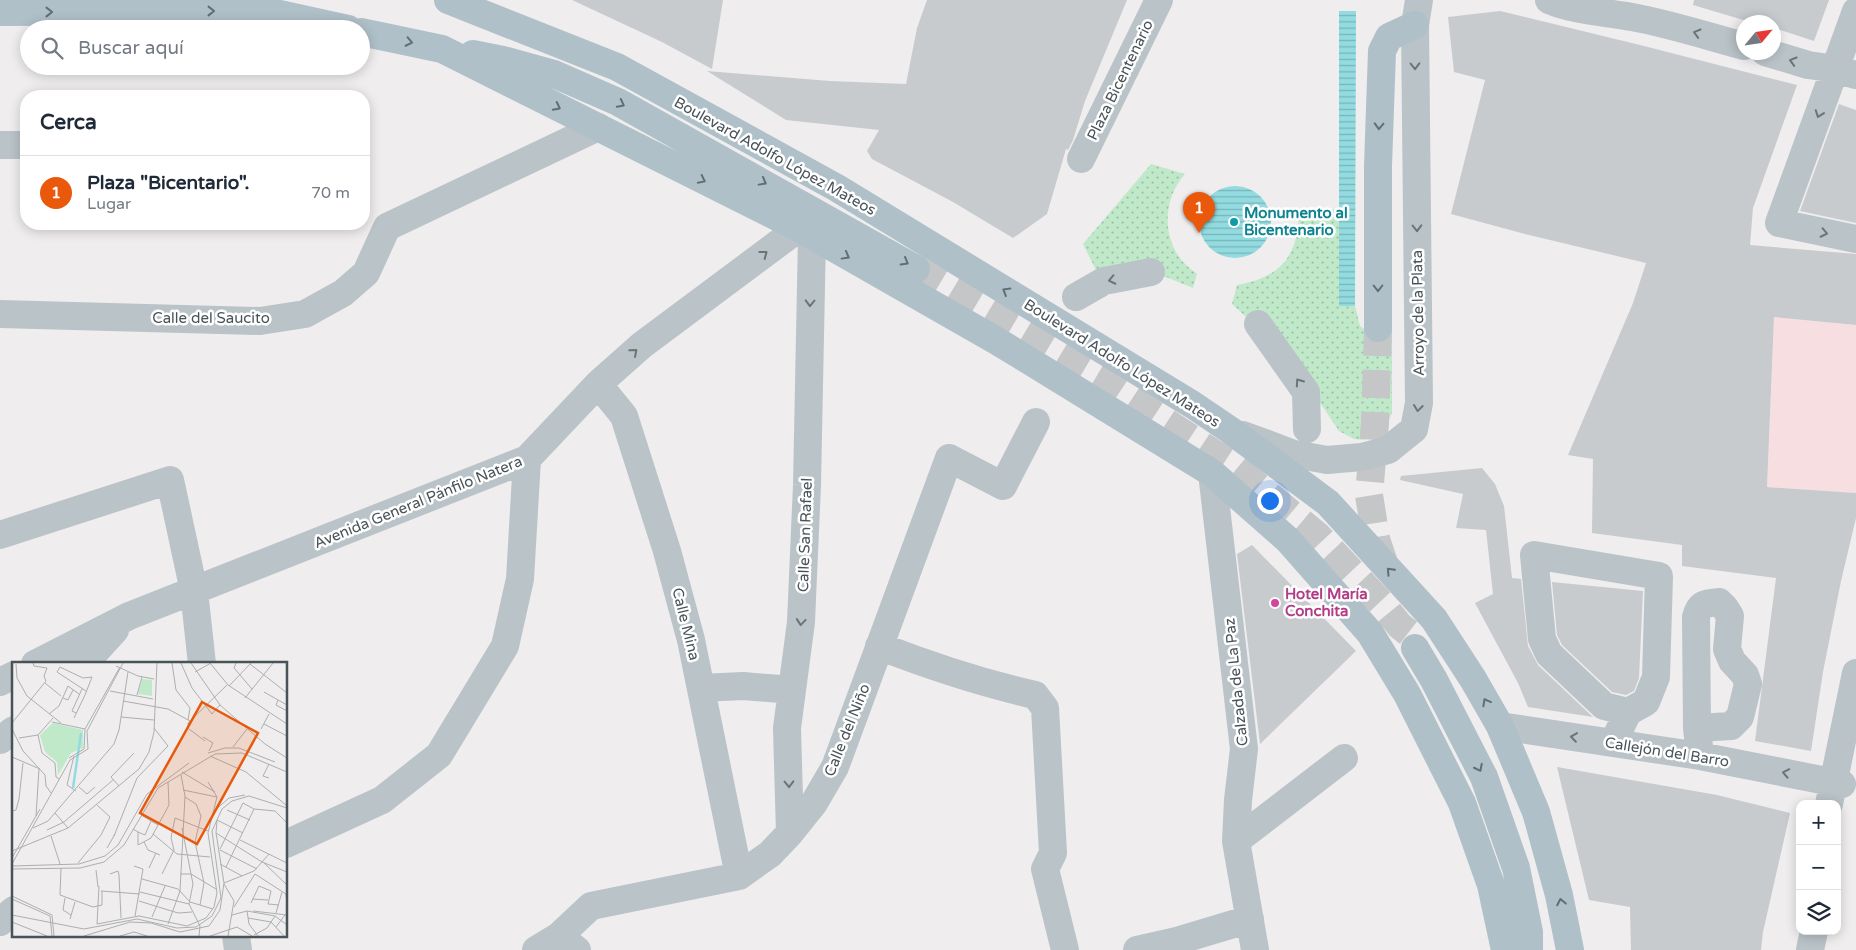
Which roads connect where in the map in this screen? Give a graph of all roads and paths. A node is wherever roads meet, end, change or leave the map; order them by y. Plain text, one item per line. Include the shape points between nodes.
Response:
1 (448, 0) edge
2 (1159, 0) edge
3 (1549, 0) edge
4 (1856, 11) edge
5 (0, 12) edge
6 (1417, 12) edge
7 (307, 20) edge
8 (370, 34) edge
9 (1736, 44) edge
10 (442, 49) junction
11 (1781, 57) edge
12 (1846, 72) edge
13 (598, 127) junction
14 (0, 144) edge
15 (20, 145) edge
16 (1081, 159) dead end
17 (805, 232) junction
18 (1856, 239) edge
19 (916, 269) tunnel mouth
20 (1151, 272) dead end
21 (1076, 297) dead end
22 (0, 314) edge
23 (1258, 324) dead end
24 (1378, 328) tunnel mouth
25 (598, 384) junction
26 (1036, 422) dead end
27 (1306, 429) dead end
28 (1230, 430) junction
29 (527, 459) junction
30 (1212, 473) junction
31 (0, 535) edge
32 (194, 591) junction
33 (129, 616) junction
34 (879, 646) junction
35 (1415, 648) tunnel mouth
36 (39, 662) edge
37 (86, 662) edge
38 (202, 662) edge
39 (1856, 673) edge
40 (12, 676) edge
41 (0, 682) edge
42 (701, 688) junction
43 (792, 690) junction
44 (1628, 712) junction
45 (1856, 716) edge
46 (1500, 726) junction
47 (1697, 728) dead end
48 (12, 731) edge
49 (0, 740) edge
50 (1613, 743) junction
51 (1700, 756) junction
52 (1344, 758) dead end
53 (1835, 790) edge
54 (790, 832) junction
55 (1236, 841) junction
56 (288, 843) edge
57 (739, 876) junction
58 (12, 912) edge
59 (1250, 920) junction
60 (0, 922) edge
61 (1803, 935) edge
62 (1813, 935) edge
63 (568, 943) edge
64 (536, 950) edge
65 (1065, 950) edge
66 (1136, 950) edge
67 (1255, 950) edge
68 (1505, 950) edge
69 (1529, 950) edge
70 (1570, 950) edge
71 (1800, 950) edge
72 (1810, 950) edge

28 -> 1 main road, Boulevard Adolfo López Mateos via 829,184 617,67
2 - 16 street, Plaza Bicentenario
9 -> 3 street via 1678,27
4 - 12 street
5 -> 7 main road via 266,11
6 -> 24 main road via 1388,37 1382,51
6 -> 28 street, Arroyo de la Plata via 1419,403 1414,430 1388,450 1362,458 1327,460 1294,454
8 -> 10 main road
10 -> 13 main road
10 -> 19 main road via 503,60 554,74 618,102
12 -> 11 street
12 -> 18 street via 1779,223
13 -> 17 main road
13 - 22 street, Calle del Saucito via 387,227 366,273 343,293 305,314 260,321
14 - 15 street
25 -> 17 street, Avenida General Pánfilo Natera via 642,345
17 -> 30 main road via 997,341
17 -> 43 street, Calle San Rafael via 805,524 801,622
20 -> 21 street via 1104,281
27 -> 23 street via 1306,392
25 - 29 street, Avenida General Pánfilo Natera
25 - 42 street, Calle Mina via 624,416 667,551
26 - 34 street, Calle del Niño via 1003,486 948,458
46 -> 28 main road, Boulevard Adolfo López Mateos via 1434,618 1328,504
29 - 32 street, Avenida General Pánfilo Natera
29 - 56 street via 520,579 505,646 439,754 382,800
30 - 55 street, Calzada de La Paz via 1244,750
30 - 68 main road via 1288,540 1370,633 1407,694 1462,803 1491,885
31 - 32 street via 170,480
32 - 33 street, Avenida General Pánfilo Natera
32 - 38 street
33 - 36 street, Avenida General Pánfilo Natera
33 - 37 street
34 - 54 street, Calle del Niño via 836,767 814,803
34 - 65 street via 998,687 1035,695 1045,708 1053,853 1045,869
35 -> 69 main road via 1484,777 1516,868 1529,932
39 - 53 street
40 - 41 street
42 - 43 street via 743,686
42 - 57 street, Calle Mina
43 -> 54 street, Calle San Rafael via 787,728
44 - 44 street via 1646,702 1656,677 1659,576 1534,555 1542,639 1549,654 1604,706
44 - 50 street
45 - 53 street
50 -> 46 street, Callejón del Barro
70 -> 46 main road, Boulevard Adolfo López Mateos via 1536,812
47 - 51 street
48 - 49 street
50 - 51 street, Callejón del Barro
53 -> 51 street, Callejón del Barro
52 - 55 street
54 - 57 street, Calle del Niño via 770,854
55 - 59 street, Calzada de La Paz
57 - 63 street, Calle del Niño via 591,906
58 - 60 street
59 - 66 street
59 - 67 street, Calzada de La Paz
61 - 71 street
62 - 72 street
63 - 64 street, Calle del Niño

